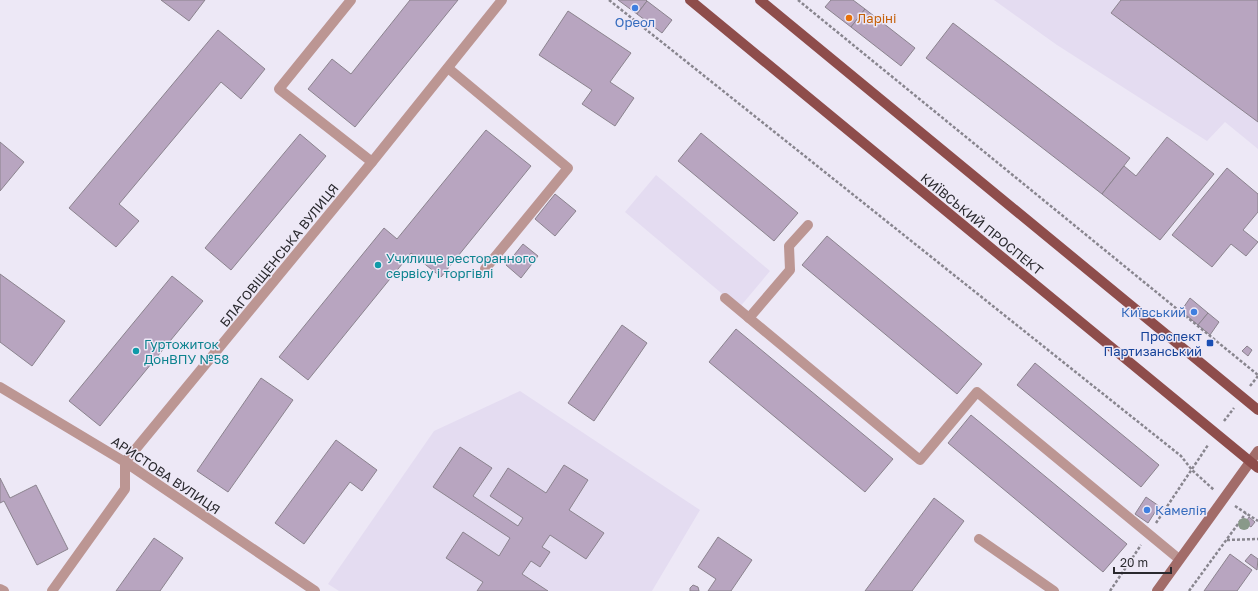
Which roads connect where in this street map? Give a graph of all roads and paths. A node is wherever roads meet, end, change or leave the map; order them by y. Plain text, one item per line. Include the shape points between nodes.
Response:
1 (351, 0) edge
2 (502, 0) edge
3 (609, 0) edge
4 (690, 0) edge
5 (760, 0) edge
6 (798, 0) edge
7 (448, 68) junction
8 (372, 162) junction
9 (808, 224) dead end
10 (485, 269) dead end
11 (724, 298) dead end
12 (749, 318) junction
13 (1258, 375) edge
14 (0, 386) edge
15 (1242, 397) junction
16 (1258, 410) edge
17 (1216, 433) junction
18 (1258, 451) edge
19 (125, 462) junction
20 (1254, 465) edge
21 (1192, 470) junction
22 (1223, 499) junction
23 (1246, 512) junction
24 (1258, 521) edge
25 (1149, 534) junction
26 (979, 538) dead end
27 (1258, 539) edge
28 (1227, 540) junction
29 (1179, 559) junction
30 (0, 589) edge
31 (4, 591) edge
32 (52, 591) edge
33 (315, 591) edge
34 (1054, 591) edge
35 (1110, 591) edge
36 (1156, 591) edge
37 (1189, 591) edge

1 - 8 street via 279,89
2 - 7 street, БЛАГОВІЩЕНСЬКА ВУЛИЦЯ
3 - 21 path via 1175,451
4 - 17 main road, КИЇВСЬКИЙ ПРОСПЕКТ
5 - 15 main road
6 - 13 path
7 - 8 street, БЛАГОВІЩЕНСЬКА ВУЛИЦЯ
7 - 10 street via 568,168
8 - 19 street, БЛАГОВІЩЕНСЬКА ВУЛИЦЯ
9 - 12 street via 789,246 790,270
11 - 12 street
12 - 25 street via 920,460 977,392
13 - 15 path
14 - 19 street, АРИСТОВА ВУЛИЦЯ
15 - 16 main road
15 - 17 path
17 - 20 main road, КИЇВСЬКИЙ ПРОСПЕКТ
17 - 21 path
18 - 20 street
19 - 32 street via 125,490
19 - 33 street, АРИСТОВА ВУЛИЦЯ
20 - 22 street
21 - 22 path
21 - 25 path
22 - 23 path
22 - 29 street
23 - 24 path
23 - 28 path
25 - 29 street
25 - 35 path
26 - 34 street
27 - 28 path
28 - 37 path
29 - 36 street
30 - 31 street

